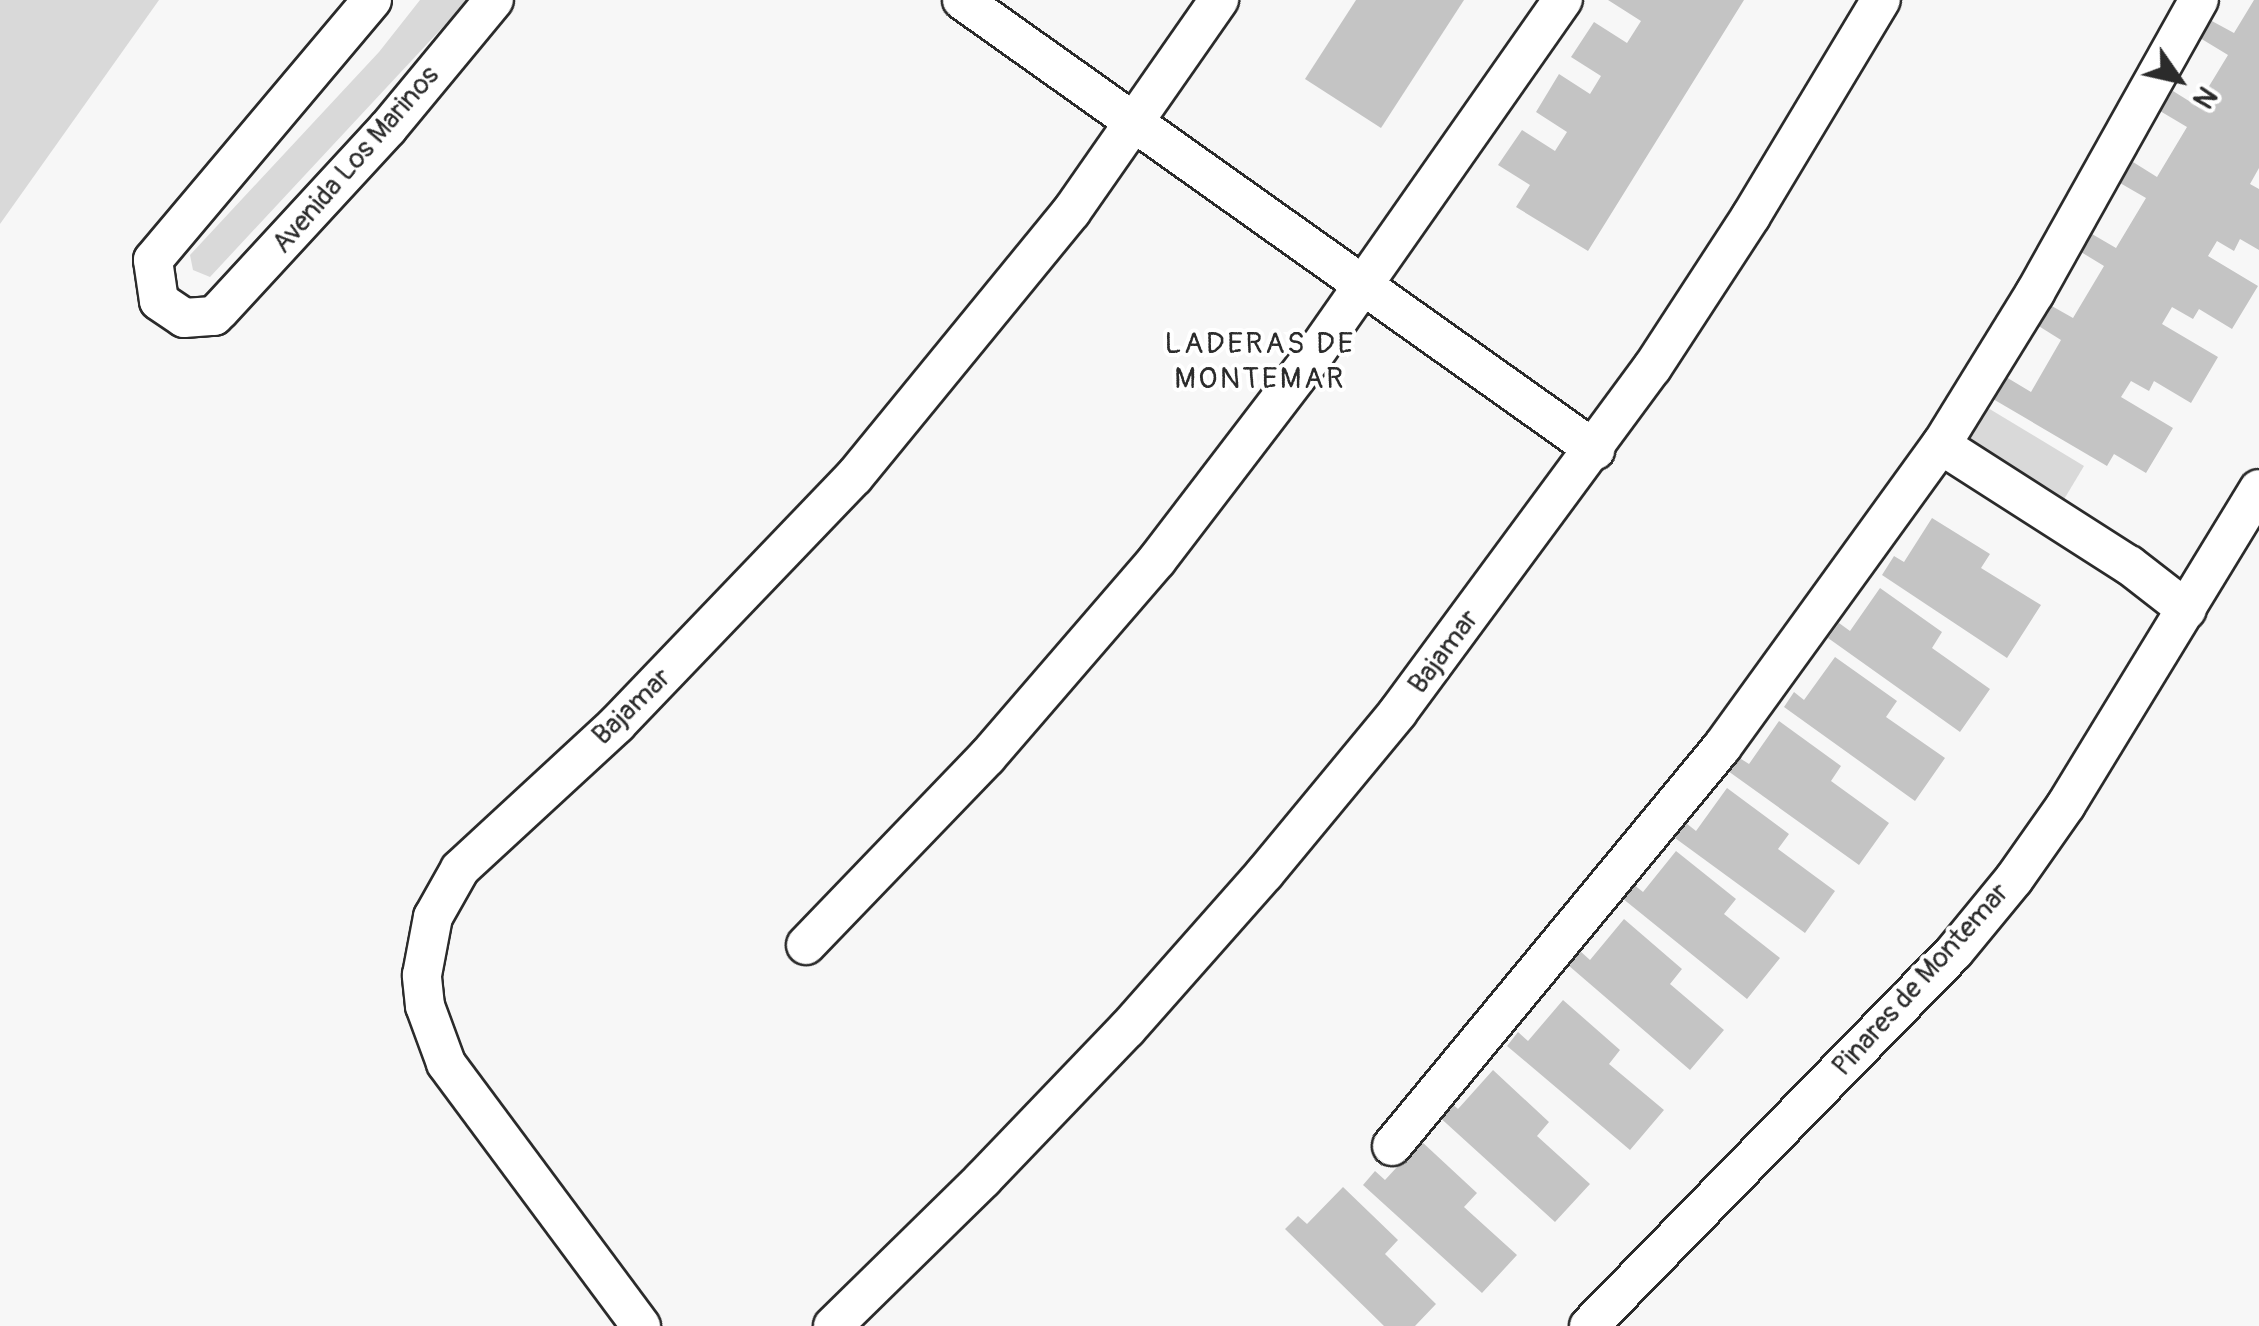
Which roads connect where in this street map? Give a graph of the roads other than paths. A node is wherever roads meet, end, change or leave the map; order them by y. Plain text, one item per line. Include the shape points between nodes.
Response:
1 (372, 0) edge
2 (494, 0) edge
3 (962, 0) edge
4 (1219, 0) edge
5 (1562, 0) edge
6 (1881, 0) edge
7 (2199, 0) edge
8 (1136, 124) junction
9 (1360, 283) junction
10 (1941, 445) junction
11 (1594, 450) junction
12 (2259, 488) edge
13 (2187, 610) junction
14 (806, 944) dead end
15 (1392, 1146) dead end
16 (641, 1326) edge
17 (833, 1326) edge
18 (1590, 1326) edge

1 - 2 street, Avenida Los Marinos via 153,260 159,301 184,318 214,316 339,183
3 - 8 street
4 - 8 street, Bajamar
5 - 9 street
6 - 11 street, Bajamar via 1751,216
7 - 10 street via 2055,259
8 - 9 street
8 - 16 street, Bajamar via 854,477 617,724 460,868 432,917 424,1006 446,1063
9 - 11 street
9 - 14 street via 1314,355 1156,560 987,756
10 - 13 street via 2129,565
10 - 15 street via 1722,746
11 - 17 street, Bajamar via 1398,712 1265,873 1062,1097
12 - 13 street, Pinares de Montemar
13 - 18 street, Pinares de Montemar via 2066,805 1954,952

